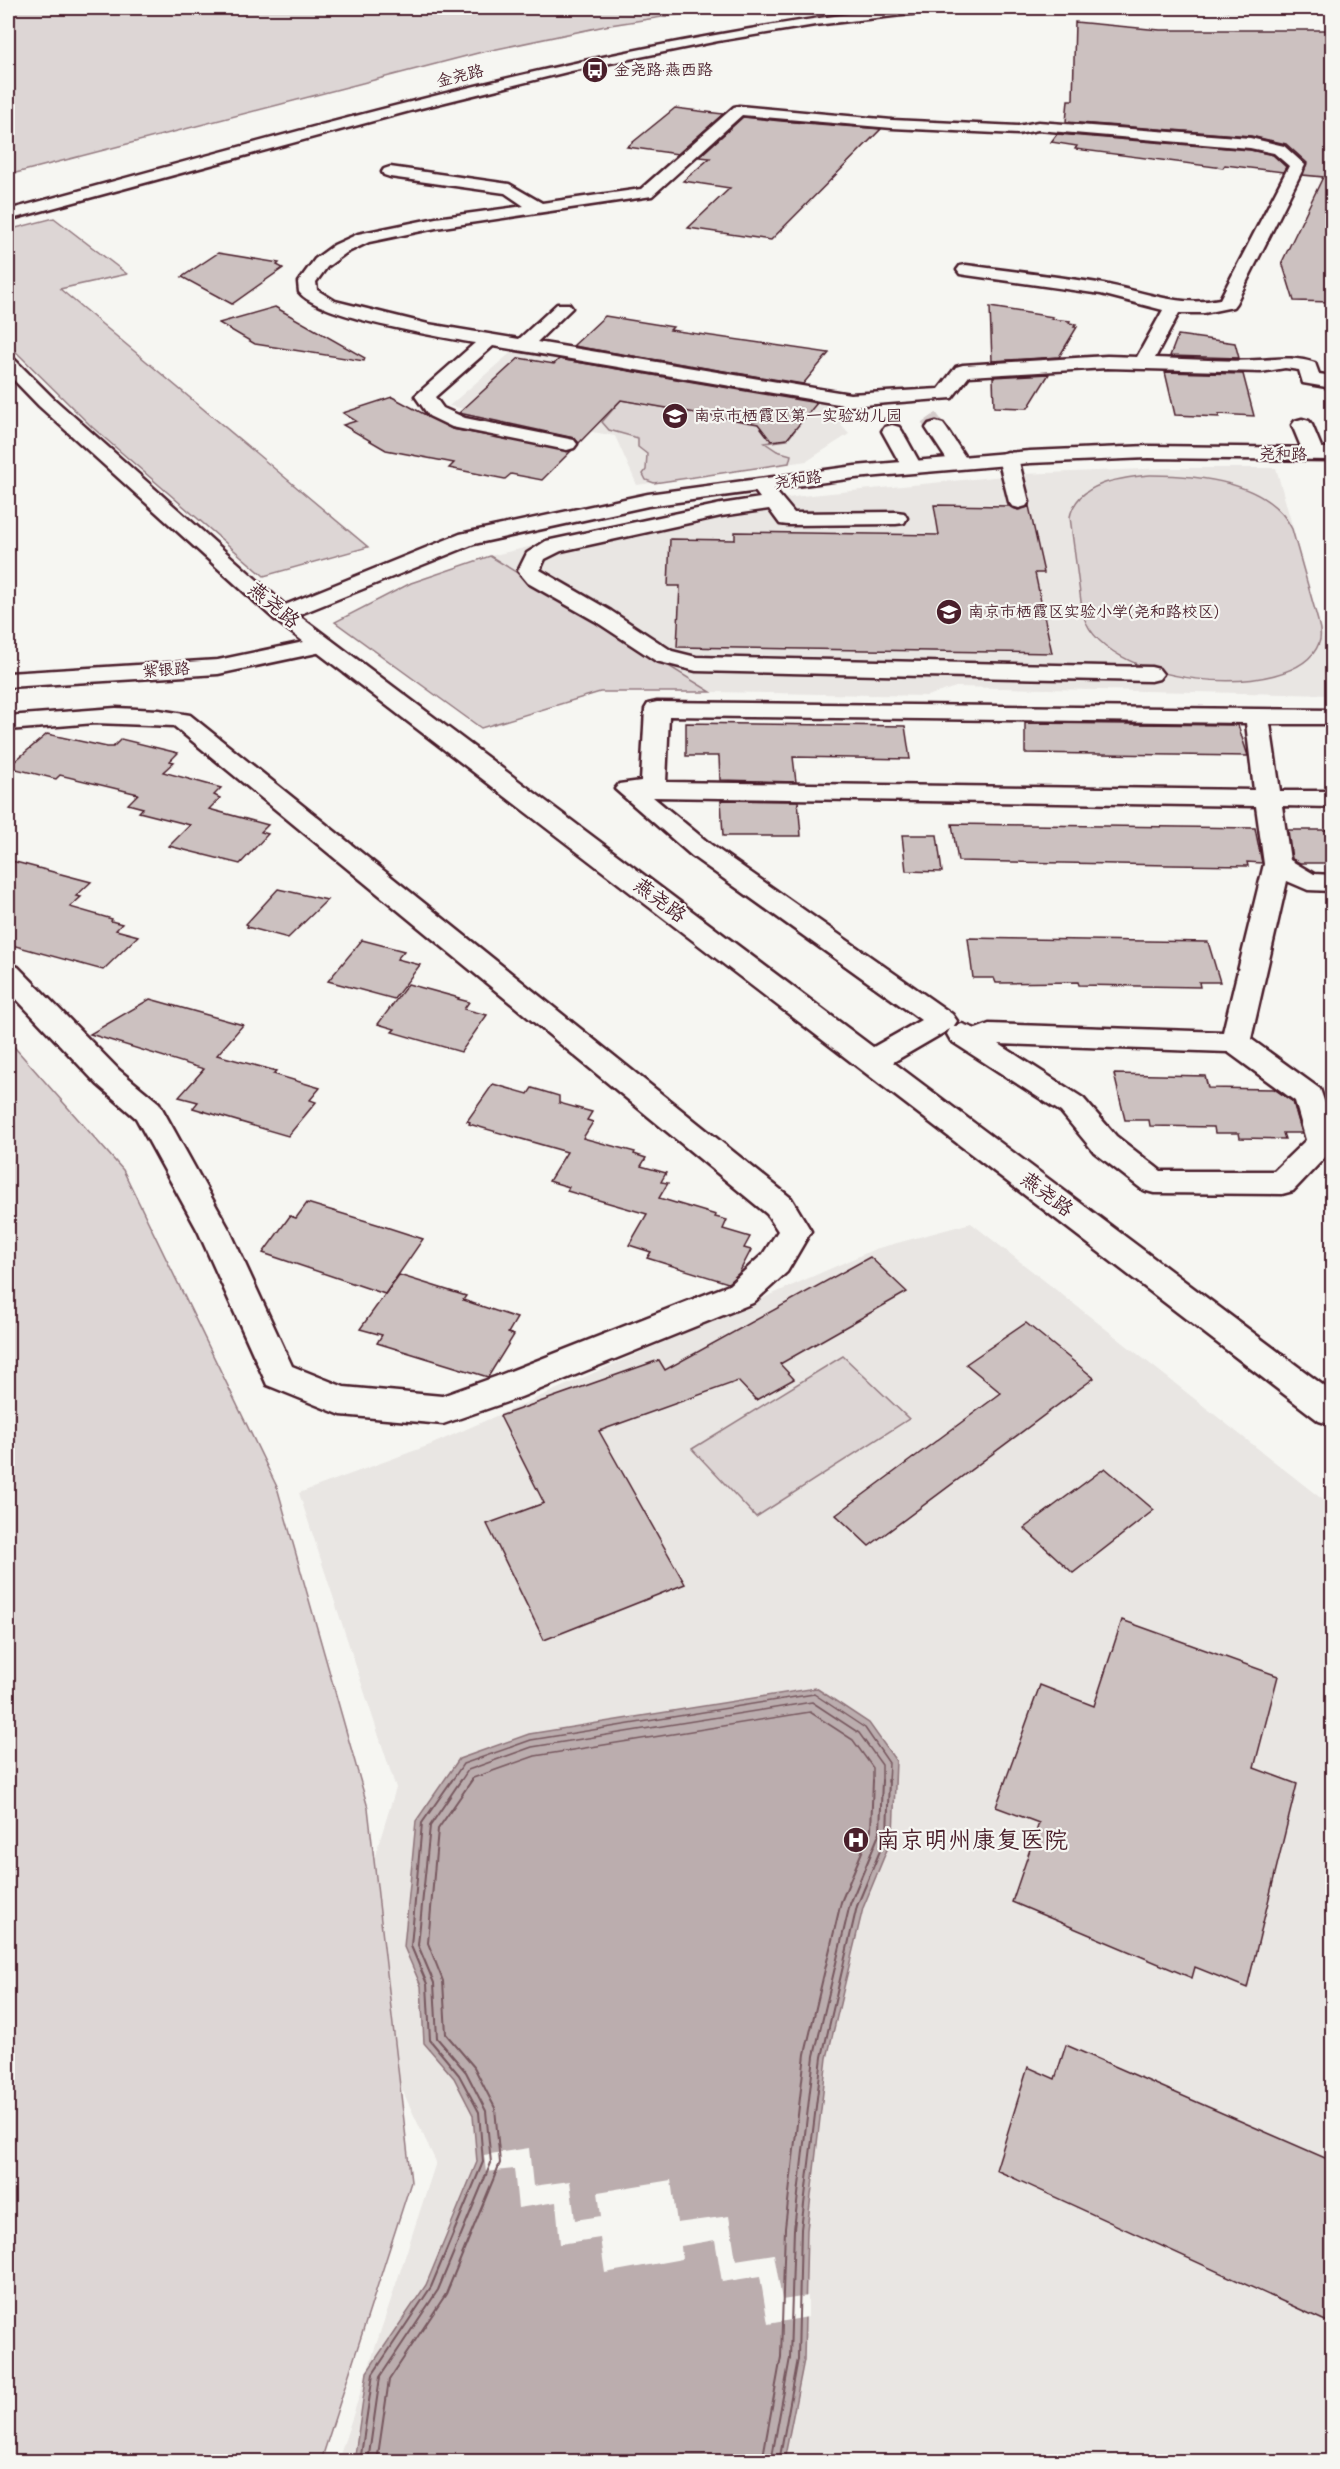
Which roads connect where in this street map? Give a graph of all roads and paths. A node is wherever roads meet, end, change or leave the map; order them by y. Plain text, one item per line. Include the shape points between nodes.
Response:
1 (841, 8) edge
2 (928, 8) edge
3 (122, 169) dead end
4 (390, 172) dead end
5 (539, 208) junction
6 (8, 215) edge
7 (966, 270) dead end
8 (1173, 306) junction
9 (563, 308) dead end
10 (489, 340) junction
11 (524, 345) junction
12 (1143, 363) junction
13 (8, 364) edge
14 (1332, 382) edge
15 (915, 396) junction
16 (873, 399) junction
17 (1302, 425) dead end
18 (567, 444) dead end
19 (1323, 454) edge
20 (1008, 458) junction
21 (959, 463) junction
22 (912, 467) junction
23 (767, 493) junction
24 (1019, 502) dead end
25 (896, 518) dead end
26 (282, 614) junction
27 (323, 645) junction
28 (1151, 674) dead end
29 (8, 680) edge
30 (1257, 716) junction
31 (1332, 717) edge
32 (8, 723) edge
33 (653, 789) junction
34 (1332, 799) edge
35 (1277, 864) junction
36 (1332, 883) edge
37 (8, 973) edge
38 (942, 1021) junction
39 (1235, 1042) junction
40 (978, 1044) junction
41 (872, 1061) junction
42 (1332, 1411) edge

1 - 3 main road, 金尧路 via 688,31 575,54
2 - 6 main road, 金尧路 via 815,21 591,62
4 - 5 main road via 509,189
5 - 8 main road via 646,193 739,110 892,124 1018,130 1038,126 1155,134 1279,149 1297,165 1227,303 1204,308
5 - 10 main road via 364,238 321,263 307,282 308,292 329,305 377,310 428,329
7 - 8 main road via 1101,289
8 - 12 main road
9 - 11 main road
10 - 11 main road
10 - 18 main road via 425,396 429,404 436,412 459,423
11 - 16 main road via 833,389 850,400
12 - 14 main road via 1296,363 1308,367 1310,379
12 - 15 main road via 963,371 945,394
13 - 26 main road, 燕尧路
15 - 16 main road
15 - 21 main road
16 - 22 main road
17 - 19 main road
19 - 20 main road, 尧和路 via 1148,452
20 - 21 main road, 尧和路
20 - 24 main road
21 - 22 main road, 尧和路
22 - 23 main road, 尧和路
23 - 25 main road via 788,519
23 - 26 main road, 尧和路 via 648,500 468,539
23 - 28 main road via 721,510 554,546 537,554 529,571 664,656 696,664
26 - 27 main road, 燕尧路
27 - 29 main road, 紫银路 via 218,667
27 - 41 main road, 燕尧路
30 - 31 main road
30 - 33 main road via 657,709
30 - 35 main road
32 - 37 main road via 76,715 152,715 181,720 779,1206 795,1231 775,1263 741,1294 508,1387 443,1410 341,1401 279,1375 214,1231 148,1111 108,1077
33 - 34 main road
33 - 38 main road via 628,789 701,850
35 - 36 main road via 1308,882
35 - 39 main road
38 - 40 main road
38 - 41 main road
39 - 40 main road via 989,1034
39 - 40 main road via 1309,1096 1322,1142 1282,1184 1154,1182 1105,1144 1072,1105
41 - 42 main road, 燕尧路

